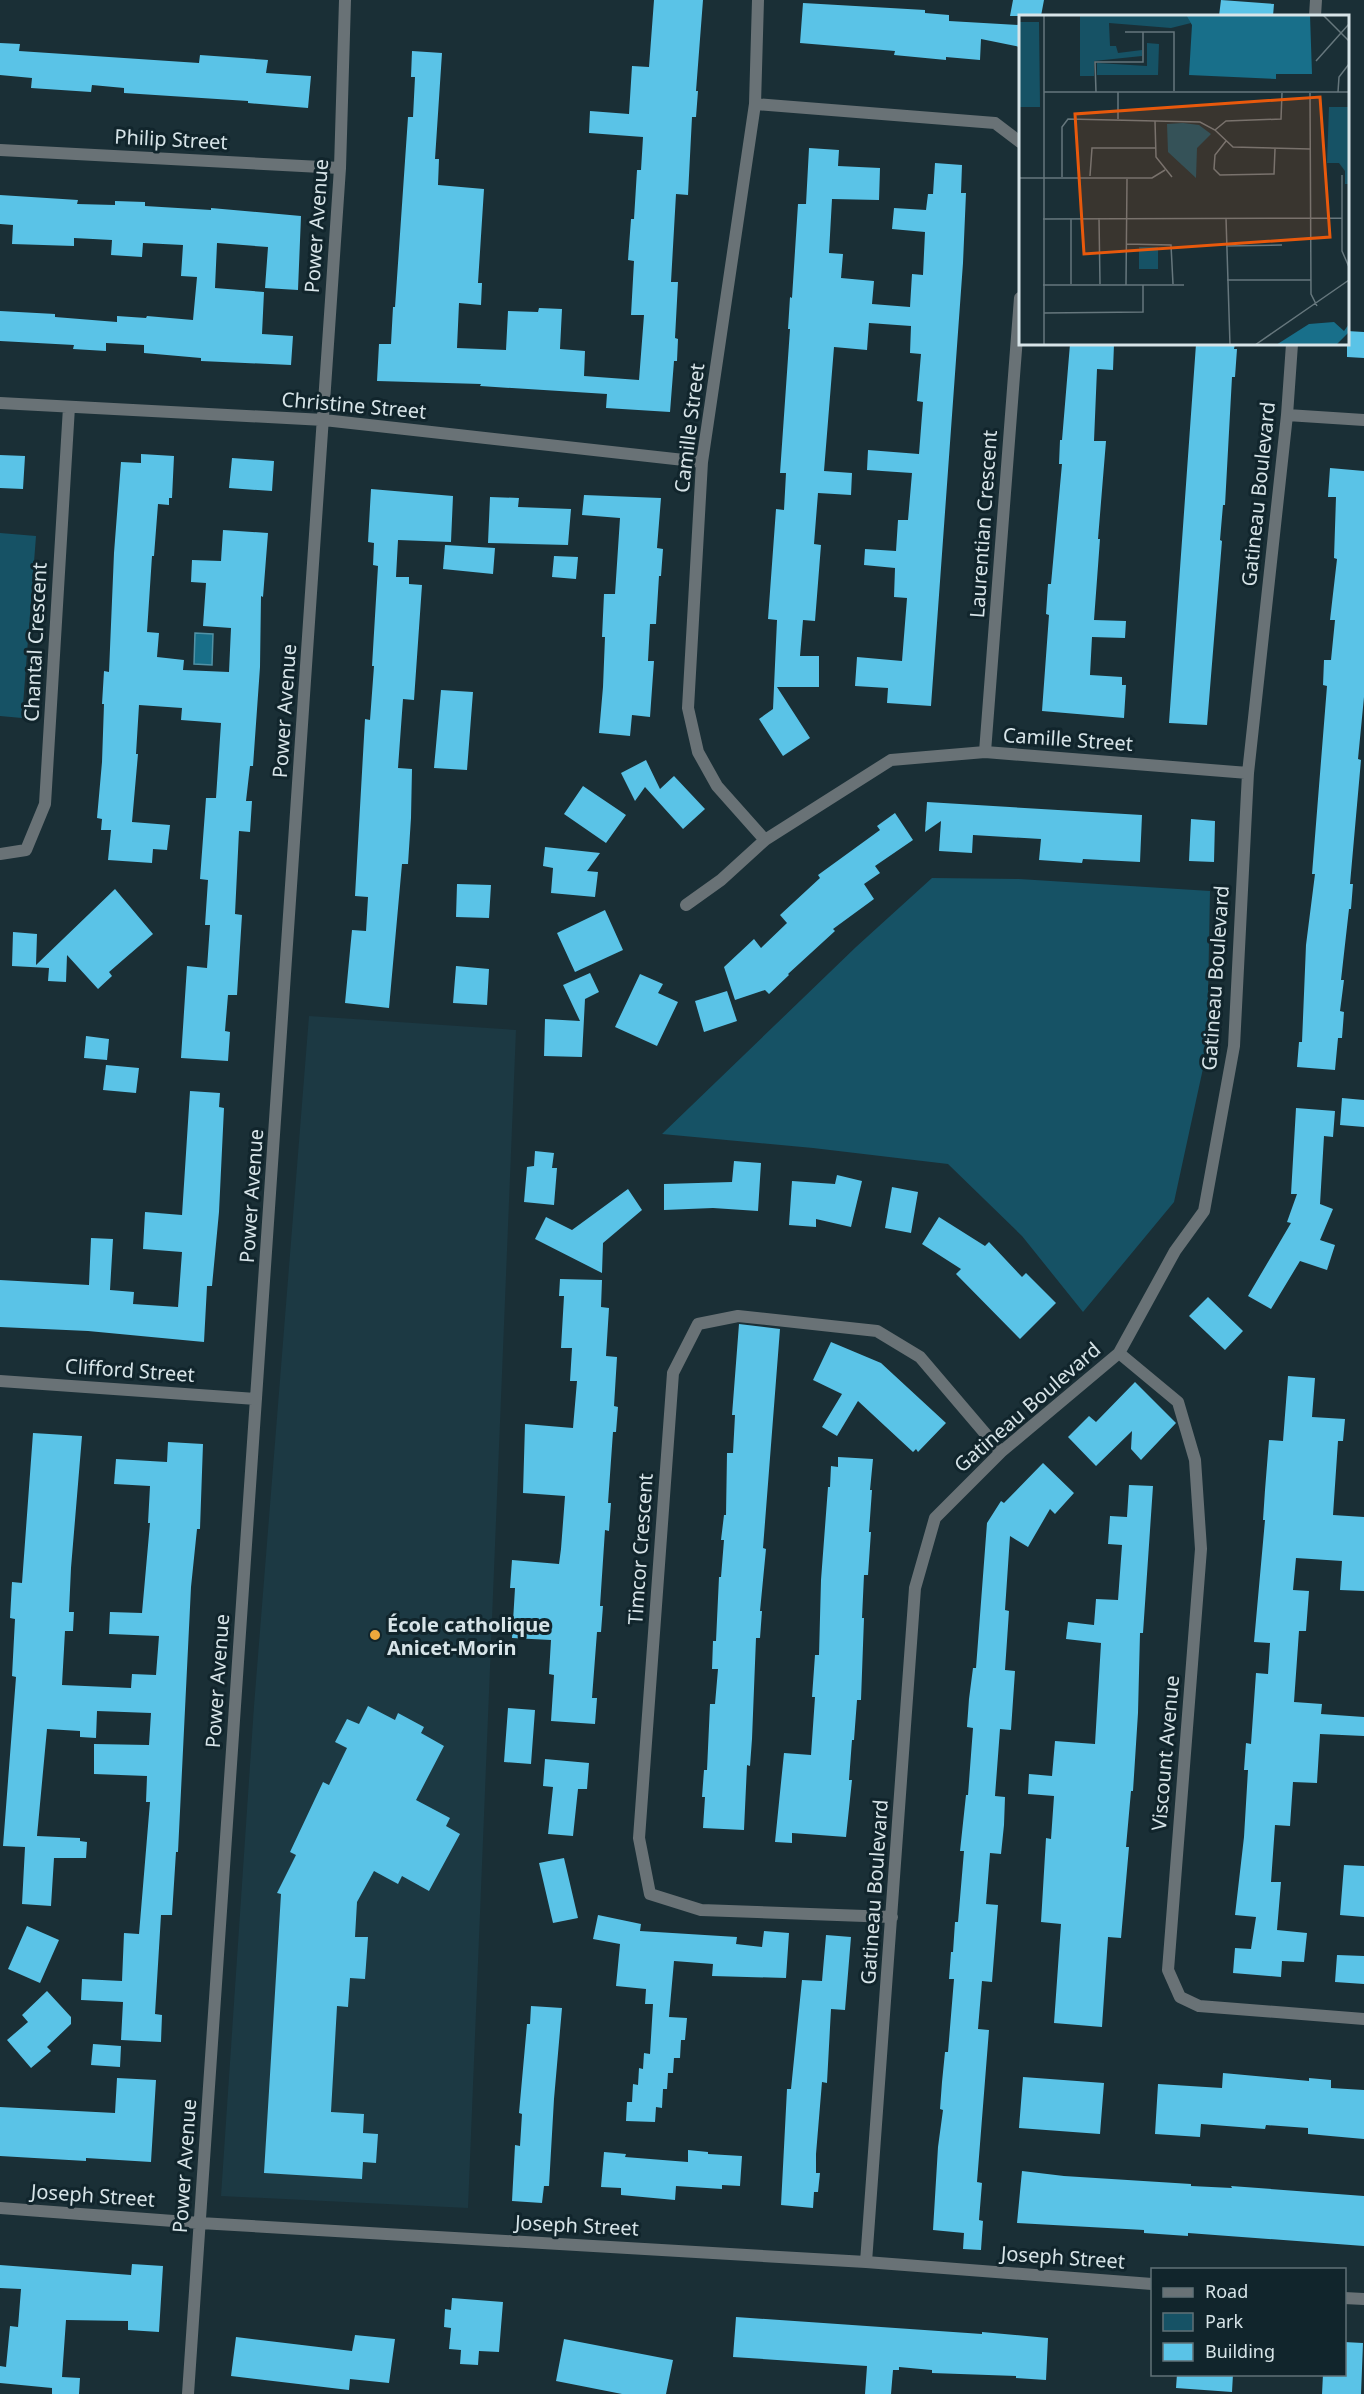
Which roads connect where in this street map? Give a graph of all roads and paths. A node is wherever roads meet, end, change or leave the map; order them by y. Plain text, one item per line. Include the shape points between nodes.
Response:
1 (345, 0) edge
2 (758, 0) edge
3 (1316, 0) edge
4 (1315, 15) edge
5 (755, 104) junction
6 (1019, 141) edge
7 (0, 150) edge
8 (340, 168) junction
9 (1019, 311) edge
10 (1292, 345) edge
11 (0, 403) edge
12 (69, 407) junction
13 (1287, 415) junction
14 (324, 420) junction
15 (1364, 420) edge
16 (702, 462) junction
17 (985, 752) junction
18 (1248, 773) junction
19 (765, 840) junction
20 (0, 854) edge
21 (686, 905) dead end
22 (1119, 1353) junction
23 (0, 1380) edge
24 (256, 1399) junction
25 (1001, 1452) junction
26 (892, 1917) junction
27 (1364, 2019) edge
28 (0, 2208) edge
29 (200, 2223) junction
30 (866, 2262) junction
31 (1151, 2283) edge
32 (1346, 2298) edge
33 (1364, 2300) edge
34 (188, 2394) edge

1 - 8 street, Power Avenue
2 - 5 street, Camille Street
3 - 4 street
5 - 6 street via 995,123
5 - 16 street, Camille Street
7 - 8 street, Philip Street
8 - 14 street, Power Avenue
9 - 17 street, Laurentian Crescent
10 - 13 street, Gatineau Boulevard
11 - 12 street, Christine Street
12 - 14 street, Christine Street
12 - 20 street, Chantal Crescent via 45,804 26,850
13 - 15 street
13 - 18 street, Gatineau Boulevard
14 - 16 street, Christine Street
14 - 24 street, Power Avenue
16 - 19 street, Camille Street via 688,708 698,752 717,786
17 - 18 street, Camille Street
17 - 19 street, Camille Street via 891,760
18 - 22 street, Gatineau Boulevard via 1234,1046 1204,1211 1175,1251
19 - 21 street, Camille Street
22 - 25 street, Gatineau Boulevard
22 - 27 street, Viscount Avenue via 1178,1402 1196,1461 1201,1549 1168,1970 1180,1997 1199,2006
23 - 24 street, Clifford Street
24 - 29 street, Power Avenue
25 - 26 street, Gatineau Boulevard via 935,1518 915,1588
25 - 26 street, Timcor Crescent via 920,1357 877,1331 738,1316 698,1324 673,1373 639,1838 650,1894 701,1910
26 - 30 street, Gatineau Boulevard
28 - 29 street, Joseph Street
29 - 30 street, Joseph Street
29 - 34 street, Power Avenue
30 - 31 street, Joseph Street
32 - 33 street

